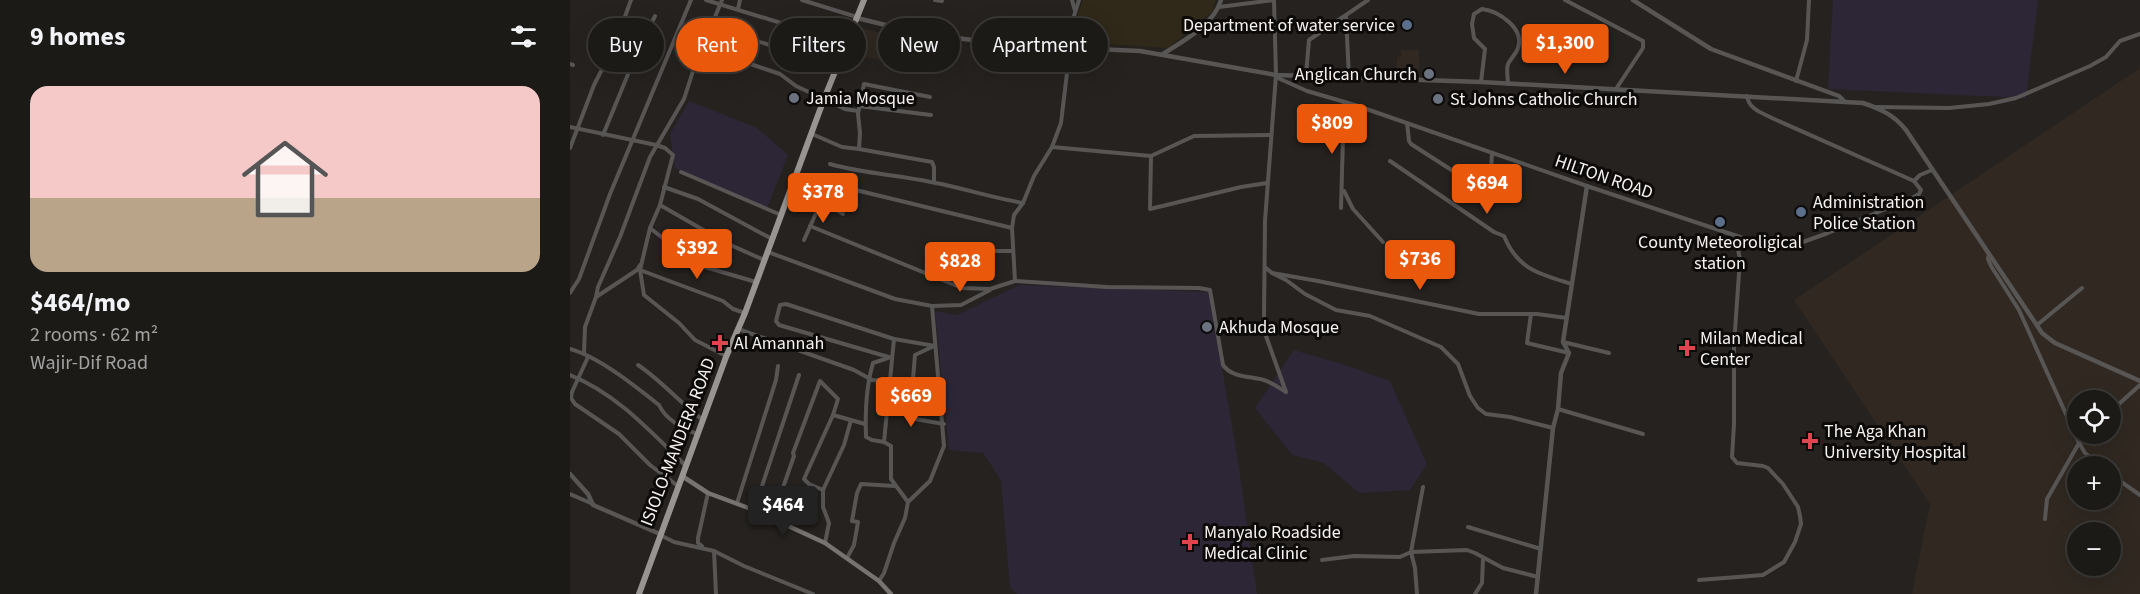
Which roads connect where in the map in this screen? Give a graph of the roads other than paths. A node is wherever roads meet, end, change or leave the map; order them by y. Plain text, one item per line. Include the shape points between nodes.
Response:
1 (631, 0) edge
2 (691, 0) edge
3 (706, 0) edge
4 (740, 0) edge
5 (802, 0) edge
6 (864, 0) edge
7 (935, 0) edge
8 (1072, 0) edge
9 (1079, 0) edge
10 (1221, 0) edge
11 (1368, 0) edge
12 (1565, 0) edge
13 (1633, 0) edge
14 (1809, 0) edge
15 (942, 1) edge
16 (722, 3) edge
17 (1219, 7) junction
18 (738, 9) junction
19 (1075, 11) junction
20 (1346, 16) junction
21 (624, 18) edge
22 (715, 18) edge
23 (857, 18) joint
24 (1073, 18) edge
25 (770, 19) edge
26 (866, 20) edge
27 (2140, 34) edge
28 (972, 40) edge
29 (1108, 50) edge
30 (1163, 54) junction
31 (758, 66) edge
32 (599, 72) edge
33 (629, 72) edge
34 (694, 72) edge
35 (835, 72) edge
36 (1067, 72) edge
37 (1276, 75) junction
38 (1306, 75) junction
39 (1349, 76) junction
40 (1796, 81) junction
41 (1481, 82) junction
42 (1508, 84) junction
43 (1616, 90) junction
44 (1747, 96) junction
45 (930, 97) dead end
46 (824, 99) junction
47 (1344, 102) junction
48 (1845, 102) junction
49 (1875, 107) junction
50 (859, 108) junction
51 (931, 115) dead end
52 (1407, 123) junction
53 (570, 128) edge
54 (576, 130) junction
55 (812, 134) junction
56 (603, 135) junction
57 (1270, 135) junction
58 (633, 140) junction
59 (656, 145) junction
60 (1052, 147) junction
61 (570, 148) edge
62 (859, 149) junction
63 (1492, 153) junction
64 (1151, 156) junction
65 (1390, 161) dead end
66 (830, 164) dead end
67 (1932, 170) junction
68 (681, 172) dead end
69 (1914, 181) junction
70 (934, 182) junction
71 (827, 183) dead end
72 (1267, 183) junction
73 (1342, 184) junction
74 (1587, 186) junction
75 (664, 187) junction
76 (793, 188) junction
77 (822, 200) junction
78 (1023, 203) junction
79 (660, 205) junction
80 (1341, 208) dead end
81 (843, 214) dead end
82 (782, 215) junction
83 (810, 226) junction
84 (650, 228) junction
85 (1012, 228) junction
86 (1735, 235) junction
87 (772, 239) junction
88 (804, 240) dead end
89 (1383, 242) dead end
90 (976, 251) dead end
91 (1012, 251) junction
92 (768, 252) junction
93 (1989, 254) junction
94 (765, 260) junction
95 (642, 261) junction
96 (1266, 268) junction
97 (640, 270) junction
98 (1272, 273) junction
99 (1015, 281) junction
100 (757, 282) junction
101 (1572, 284) junction
102 (2082, 288) dead end
103 (990, 289) junction
104 (570, 293) edge
105 (596, 297) junction
106 (932, 306) junction
107 (746, 313) junction
108 (1531, 314) junction
109 (1568, 318) junction
110 (2037, 325) junction
111 (738, 329) junction
112 (894, 339) junction
113 (1563, 342) junction
114 (934, 346) junction
115 (570, 349) edge
116 (584, 353) junction
117 (1569, 353) junction
118 (1609, 353) dead end
119 (588, 357) junction
120 (726, 357) junction
121 (892, 358) junction
122 (638, 365) dead end
123 (778, 366) dead end
124 (570, 375) edge
125 (799, 375) dead end
126 (870, 377) junction
127 (579, 378) junction
128 (890, 381) junction
129 (2140, 383) edge
130 (889, 400) junction
131 (2121, 401) edge
132 (911, 402) junction
133 (1558, 409) junction
134 (833, 415) junction
135 (2067, 416) edge
136 (851, 420) junction
137 (703, 421) junction
138 (865, 424) junction
139 (944, 424) junction
140 (1553, 428) junction
141 (698, 434) junction
142 (1643, 434) dead end
143 (884, 442) junction
144 (2078, 444) edge
145 (2080, 444) edge
146 (2089, 456) edge
147 (686, 466) junction
148 (570, 474) edge
149 (682, 476) junction
150 (2121, 482) edge
151 (678, 486) junction
152 (896, 486) junction
153 (1423, 488) dead end
154 (823, 490) junction
155 (708, 493) junction
156 (570, 494) edge
157 (2140, 495) edge
158 (908, 502) junction
159 (737, 503) junction
160 (593, 504) junction
161 (754, 510) junction
162 (772, 519) junction
163 (2045, 519) dead end
164 (1468, 527) dead end
165 (660, 534) junction
166 (825, 543) junction
167 (703, 547) junction
168 (1541, 549) junction
169 (714, 551) junction
170 (1411, 552) junction
171 (847, 558) junction
172 (1483, 558) junction
173 (1322, 560) dead end
174 (1538, 577) junction
175 (879, 580) junction
176 (1699, 580) dead end
177 (639, 594) edge
178 (716, 594) edge
179 (813, 594) edge
180 (891, 594) edge
181 (1417, 594) edge
182 (1475, 594) edge
183 (1536, 594) edge

1 - 21 street
2 - 58 street
3 - 16 street
4 - 18 street
5 - 23 street
6 - 23 highway, ISIOLO-MANDERA ROAD
7 - 15 street
8 - 19 street
9 - 19 street
10 - 17 street
11 - 20 street
12 - 43 street via 1643,41 1643,48
13 - 40 street via 1711,49
14 - 40 street via 1807,40
16 - 18 street
16 - 22 street
17 - 30 street via 1205,24
17 - 37 street via 1274,0
18 - 25 street
19 - 24 street
20 - 38 street via 1309,40
20 - 39 street
26 - 28 street
27 - 49 street via 2120,41 2106,57 2090,66 2016,98 1949,108
29 - 30 street
30 - 37 street
31 - 46 street
32 - 54 street
33 - 56 street
34 - 59 street via 684,99
35 - 46 highway, ISIOLO-MANDERA ROAD
36 - 60 street via 1061,123
37 - 38 street
37 - 47 street, HILTON ROAD via 1307,91
37 - 57 street
38 - 39 street
39 - 41 street
40 - 48 street via 1839,96
41 - 42 street
41 - 42 street via 1485,49 1474,38 1472,29 1474,14 1482,9 1504,18 1519,38 1508,64
42 - 43 street
43 - 44 street
44 - 48 street
44 - 69 street via 1749,105 1767,115
45 - 50 street via 864,84
46 - 50 street via 845,109
46 - 55 highway, ISIOLO-MANDERA ROAD
47 - 52 street, HILTON ROAD
47 - 73 street
48 - 49 street
49 - 67 street via 1899,121
50 - 51 street
50 - 62 street
52 - 63 street, HILTON ROAD
52 - 63 street via 1410,143 1488,190
53 - 54 street
54 - 56 street
54 - 61 street
55 - 62 street via 842,147
55 - 76 highway, ISIOLO-MANDERA ROAD
56 - 58 street
57 - 64 street via 1194,136
57 - 72 street
58 - 59 street
58 - 104 street
59 - 75 street via 673,155
59 - 105 street
60 - 64 street
60 - 78 street
62 - 70 street via 932,162
63 - 74 street, HILTON ROAD
64 - 72 street via 1150,208
65 - 101 street via 1504,236 1509,248 1532,271
66 - 70 street
67 - 69 street
67 - 93 street
68 - 82 street
69 - 86 street, HILTON ROAD via 1921,190 1912,198 1789,247 1773,248
70 - 78 street
71 - 85 street
72 - 96 street
73 - 80 street
73 - 89 street via 1353,209
74 - 86 street, HILTON ROAD
74 - 101 street
75 - 79 street
75 - 87 street via 698,199
76 - 77 street
76 - 82 highway, ISIOLO-MANDERA ROAD
77 - 81 street
77 - 83 street
78 - 85 street via 1014,215
79 - 84 street
79 - 94 street via 726,243
82 - 87 highway, ISIOLO-MANDERA ROAD
83 - 88 street
83 - 103 street via 962,288
84 - 95 street
84 - 100 street via 675,251 705,267
85 - 91 street
86 - 176 street via 1740,259 1732,457 1737,463 1768,468 1798,507 1801,524 1796,543 1777,568 1763,575
87 - 92 highway, ISIOLO-MANDERA ROAD
90 - 91 street
91 - 99 street
92 - 94 highway, ISIOLO-MANDERA ROAD
92 - 106 street via 895,299
93 - 110 street
93 - 135 street via 1991,266 2019,310
94 - 100 highway, ISIOLO-MANDERA ROAD
95 - 97 street
95 - 105 street via 637,270
96 - 98 street
96 - 99 street via 1266,336 1286,392 1266,380 1236,375 1223,365 1210,290
97 - 107 street
97 - 120 street via 644,295 695,340
98 - 108 street via 1479,314
98 - 140 street via 1336,310 1370,316 1441,347 1458,364 1470,396 1486,414
99 - 103 street
100 - 107 highway, ISIOLO-MANDERA ROAD
101 - 109 street
102 - 110 street
103 - 106 street via 961,305
105 - 116 street via 585,327
106 - 114 street
107 - 111 highway, ISIOLO-MANDERA ROAD
108 - 109 street
108 - 117 street via 1525,341
109 - 113 street
110 - 129 street via 2055,343
111 - 120 highway, ISIOLO-MANDERA ROAD
111 - 126 street
112 - 114 street
112 - 121 street
112 - 121 street via 784,303 777,313 780,325
113 - 117 street
113 - 118 street
114 - 132 street via 915,355
114 - 139 street
115 - 116 street
116 - 119 street
117 - 133 street via 1561,374
119 - 127 street
119 - 141 street via 637,388 676,423
120 - 137 highway, ISIOLO-MANDERA ROAD
121 - 126 street via 875,361
121 - 128 street
122 - 137 street
123 - 159 street
124 - 127 street
125 - 161 street
126 - 128 street
126 - 138 street
127 - 147 street via 621,406
127 - 151 street via 571,398 575,404 619,434
128 - 130 street
129 - 131 street
130 - 132 street
130 - 143 street
132 - 139 street via 915,418
133 - 140 street
133 - 142 street
134 - 136 street
134 - 154 street via 804,479
134 - 162 street via 838,399 820,381
136 - 138 street
136 - 154 street
137 - 141 highway, ISIOLO-MANDERA ROAD
138 - 143 street via 866,437
139 - 158 street via 944,446 935,472
140 - 168 street
141 - 147 highway, ISIOLO-MANDERA ROAD
143 - 152 street via 891,446 891,479
144 - 163 street via 2047,499
145 - 146 street
147 - 149 highway, ISIOLO-MANDERA ROAD
148 - 160 street
149 - 151 highway, ISIOLO-MANDERA ROAD
149 - 155 main road
150 - 157 street
151 - 165 highway, ISIOLO-MANDERA ROAD
152 - 158 street
152 - 171 street via 861,484 852,520 858,522 854,545
153 - 170 street
154 - 166 street via 823,507 829,523
155 - 159 main road
155 - 167 street via 698,538
156 - 160 street
158 - 175 street
159 - 161 main road
160 - 165 street
161 - 162 main road
162 - 166 main road
164 - 168 street
165 - 167 street via 675,542
165 - 177 highway, ISIOLO-MANDERA ROAD
166 - 171 main road
167 - 169 street
168 - 174 street
169 - 178 street
169 - 179 street
170 - 172 street via 1467,550
170 - 173 street via 1400,557
170 - 181 street
171 - 175 main road
172 - 174 street
172 - 182 street via 1482,583
174 - 183 street
175 - 180 main road

